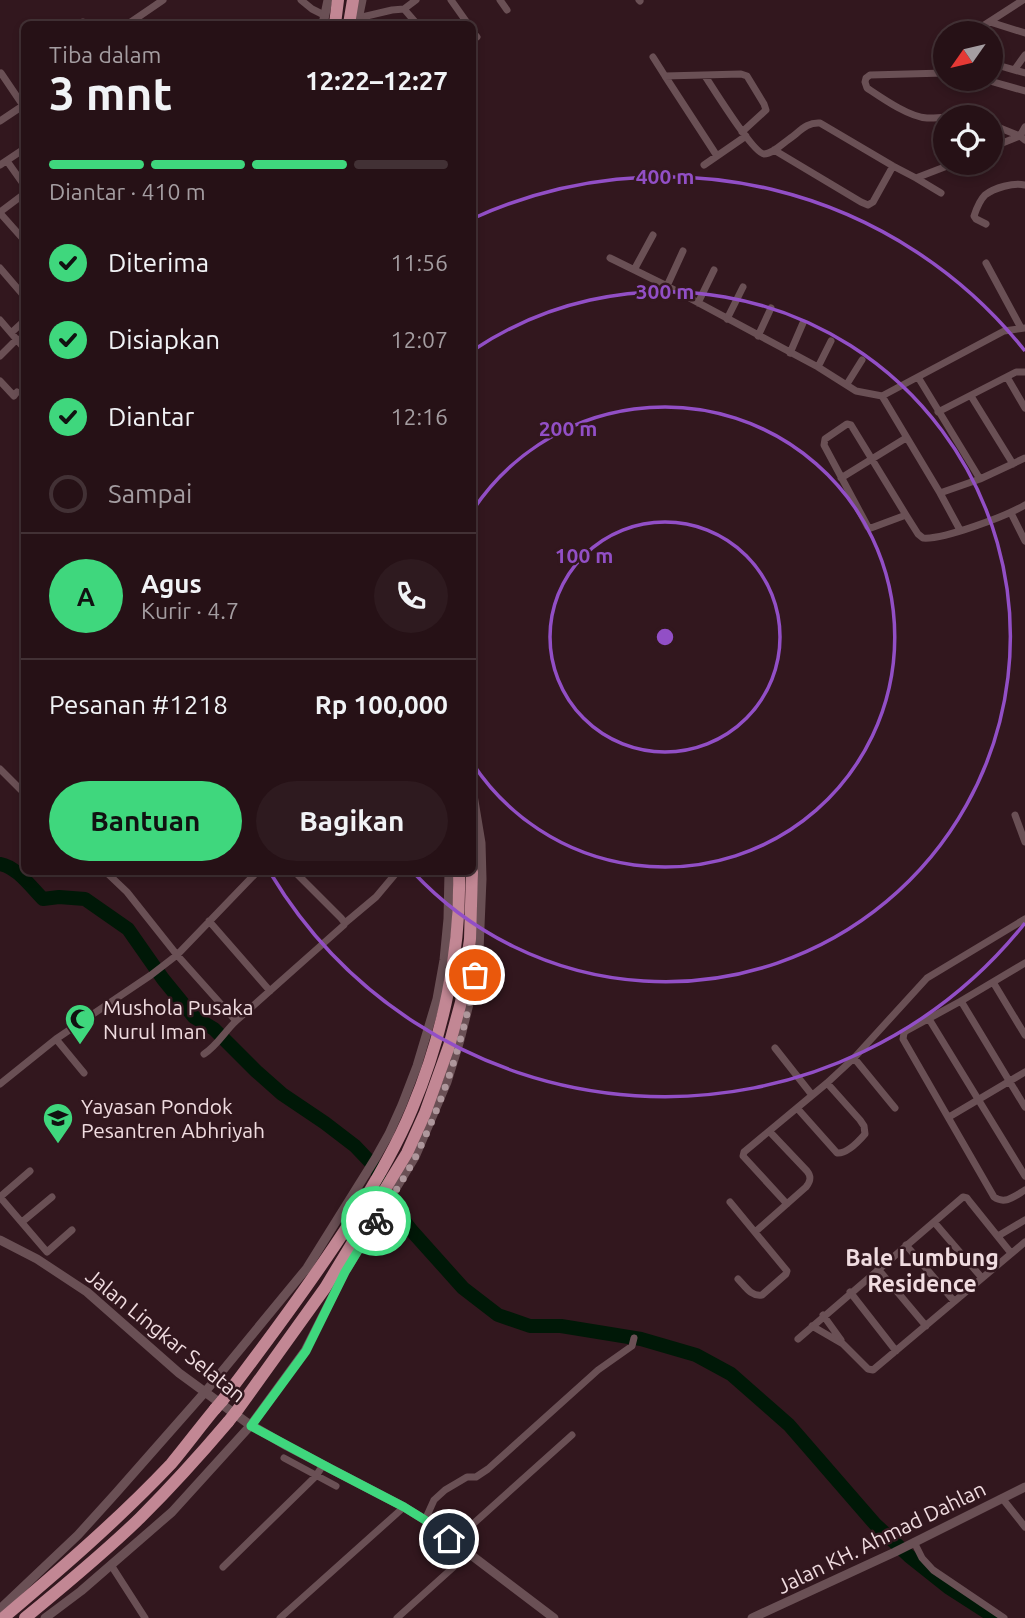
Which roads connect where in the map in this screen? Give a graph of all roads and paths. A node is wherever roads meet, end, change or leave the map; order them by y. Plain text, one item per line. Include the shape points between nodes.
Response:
1 (163, 0) edge
2 (301, 0) edge
3 (328, 0) edge
4 (338, 0) edge
5 (353, 0) edge
6 (362, 0) edge
7 (416, 0) edge
8 (452, 0) edge
9 (500, 0) edge
10 (1023, 0) edge
11 (404, 9) junction
12 (507, 10) dead end
13 (324, 20) edge
14 (132, 21) edge
15 (335, 21) edge
16 (355, 21) edge
17 (355, 21) edge
18 (358, 21) edge
19 (414, 21) edge
20 (466, 21) edge
21 (992, 21) edge
22 (1003, 26) edge
23 (1025, 33) edge
24 (1025, 55) edge
25 (653, 58) dead end
26 (1003, 66) edge
27 (1015, 69) junction
28 (1, 73) edge
29 (933, 73) edge
30 (1025, 73) edge
31 (665, 76) junction
32 (705, 76) junction
33 (1003, 85) edge
34 (1025, 91) edge
35 (21, 102) edge
36 (21, 108) edge
37 (933, 118) edge
38 (0, 121) edge
39 (1025, 127) edge
40 (1003, 130) edge
41 (744, 134) junction
42 (1022, 138) edge
43 (1003, 144) edge
44 (774, 150) junction
45 (21, 151) edge
46 (717, 156) junction
47 (3, 163) edge
48 (704, 165) dead end
49 (893, 166) junction
50 (933, 171) edge
51 (916, 178) junction
52 (21, 182) edge
53 (1023, 183) edge
54 (941, 193) dead end
55 (21, 196) edge
56 (0, 213) edge
57 (986, 224) dead end
58 (653, 235) dead end
59 (21, 237) edge
60 (684, 251) dead end
61 (610, 258) dead end
62 (986, 263) dead end
63 (0, 268) edge
64 (634, 270) junction
65 (714, 270) dead end
66 (667, 286) junction
67 (743, 288) dead end
68 (21, 292) edge
69 (698, 303) junction
70 (771, 308) dead end
71 (727, 319) junction
72 (0, 320) edge
73 (803, 323) dead end
74 (21, 326) edge
75 (1023, 328) edge
76 (758, 335) junction
77 (14, 336) junction
78 (831, 341) dead end
79 (21, 344) edge
80 (790, 353) junction
81 (0, 356) edge
82 (862, 360) dead end
83 (818, 367) junction
84 (1025, 372) edge
85 (0, 374) edge
86 (918, 377) junction
87 (1007, 377) junction
88 (0, 381) edge
89 (848, 384) junction
90 (882, 396) junction
91 (971, 396) junction
92 (1025, 408) edge
93 (938, 412) junction
94 (906, 438) junction
95 (872, 458) junction
96 (1025, 458) edge
97 (1013, 464) junction
98 (841, 478) junction
99 (980, 479) junction
100 (940, 492) junction
101 (1025, 505) edge
102 (1010, 513) junction
103 (906, 515) junction
104 (960, 530) junction
105 (1025, 541) edge
106 (0, 769) edge
107 (21, 790) edge
108 (476, 813) edge
109 (1015, 815) dead end
110 (1025, 842) edge
111 (109, 875) edge
112 (254, 875) edge
113 (298, 875) edge
114 (394, 875) edge
115 (449, 875) edge
116 (458, 875) edge
117 (472, 875) edge
118 (1025, 919) edge
119 (209, 921) junction
120 (345, 923) junction
121 (177, 955) junction
122 (1025, 963) edge
123 (993, 982) junction
124 (270, 991) junction
125 (961, 1001) junction
126 (929, 1019) junction
127 (236, 1021) junction
128 (1025, 1035) edge
129 (56, 1039) junction
130 (775, 1048) dead end
131 (204, 1054) dead end
132 (854, 1058) junction
133 (1025, 1072) edge
134 (83, 1073) dead end
135 (1009, 1081) junction
136 (827, 1083) junction
137 (0, 1084) edge
138 (812, 1095) junction
139 (978, 1100) junction
140 (1025, 1107) edge
141 (797, 1108) junction
142 (895, 1108) dead end
143 (949, 1117) junction
144 (769, 1132) junction
145 (411, 1155) junction
146 (30, 1171) dead end
147 (1025, 1176) edge
148 (388, 1184) junction
149 (1025, 1190) edge
150 (0, 1197) edge
151 (51, 1197) dead end
152 (378, 1200) junction
153 (730, 1202) dead end
154 (786, 1204) junction
155 (1025, 1220) edge
156 (22, 1222) junction
157 (934, 1222) junction
158 (72, 1230) dead end
159 (755, 1232) junction
160 (998, 1236) junction
161 (0, 1240) edge
162 (1025, 1242) edge
163 (906, 1245) junction
164 (1011, 1254) junction
165 (878, 1269) junction
166 (982, 1278) junction
167 (738, 1279) dead end
168 (850, 1293) junction
169 (954, 1301) junction
170 (823, 1315) junction
171 (812, 1326) junction
172 (926, 1326) junction
173 (634, 1338) dead end
174 (797, 1339) dead end
175 (843, 1344) junction
176 (896, 1351) junction
177 (205, 1392) junction
178 (251, 1426) junction
179 (572, 1436) dead end
180 (284, 1458) dead end
181 (323, 1465) junction
182 (316, 1476) junction
183 (336, 1486) dead end
184 (1025, 1487) edge
185 (1002, 1498) junction
186 (404, 1507) junction
187 (425, 1520) junction
188 (1025, 1527) edge
189 (453, 1542) junction
190 (910, 1544) junction
191 (468, 1554) junction
192 (111, 1566) junction
193 (223, 1567) dead end
194 (0, 1609) edge
195 (4, 1618) edge
196 (25, 1618) edge
197 (45, 1618) edge
198 (145, 1618) edge
199 (280, 1618) edge
200 (397, 1618) edge
201 (554, 1618) edge
202 (752, 1618) edge
203 (1004, 1618) edge

1 - 14 street
2 - 13 street
3 - 13 street
4 - 15 highway
5 - 16 highway
6 - 17 street
7 - 11 street
8 - 20 street
9 - 12 street
10 - 21 street
11 - 18 street
11 - 19 street
22 - 23 street
24 - 27 street
25 - 31 street
26 - 27 street
27 - 30 street
28 - 35 street
29 - 37 street via 870,75 865,82 882,98 923,118
31 - 32 street
31 - 46 street
32 - 41 street
32 - 41 street via 747,76 766,110
33 - 34 street
36 - 38 street
39 - 42 street
40 - 42 street
41 - 44 street via 760,153
41 - 46 street
42 - 43 street
44 - 49 street via 815,122
44 - 49 street via 868,205
45 - 47 street
46 - 48 street
47 - 52 street
49 - 51 street
50 - 51 street
51 - 54 street
53 - 57 street via 983,197 974,216
55 - 56 street
56 - 59 street
58 - 64 street
60 - 66 street
61 - 64 street
62 - 75 street
63 - 68 street
64 - 66 street
65 - 69 street
66 - 69 street
67 - 71 street
69 - 71 street
70 - 76 street
71 - 76 street
72 - 77 street
73 - 80 street
74 - 77 street
75 - 86 street via 1004,331
76 - 80 street
77 - 79 street
77 - 81 street
78 - 83 street
80 - 83 street
82 - 89 street
83 - 89 street
84 - 87 street
85 - 88 street via 17,392 14,396
86 - 90 street
86 - 93 street
87 - 91 street
87 - 92 street
89 - 90 street via 856,391
90 - 94 street
91 - 93 street
91 - 97 street
93 - 99 street
94 - 95 street
94 - 100 street
95 - 98 street
95 - 98 street via 847,424 824,443
95 - 103 street
96 - 97 street
97 - 99 street
98 - 103 street via 868,527
99 - 100 street
100 - 104 street
101 - 102 street
102 - 104 street
102 - 105 street
103 - 104 street via 927,539
106 - 107 street
108 - 145 street via 482,879 479,950 470,1000 447,1082
109 - 110 street
111 - 121 street
112 - 119 street
113 - 120 street
114 - 120 street
115 - 177 street via 437,999 410,1086 389,1134 307,1268
116 - 148 highway via 456,944 446,997
117 - 145 highway via 470,939 461,1002
118 - 132 street via 927,978
119 - 121 street
119 - 124 street
120 - 124 street
121 - 127 street
121 - 129 street
122 - 123 street
123 - 125 street
123 - 128 street
124 - 127 street
125 - 126 street
125 - 135 street
126 - 139 street
126 - 143 street via 906,1031 903,1039
127 - 131 street
129 - 134 street
129 - 137 street
130 - 138 street
132 - 136 street
132 - 142 street
133 - 135 street
135 - 139 street
135 - 140 street
136 - 138 street
136 - 141 street via 863,1124 865,1134 844,1153 837,1153
138 - 141 street
139 - 143 street
139 - 147 street
141 - 144 street
143 - 149 street via 994,1198 1004,1201
144 - 154 street via 810,1176 808,1184
144 - 154 street via 743,1156
145 - 148 highway
146 - 150 street
148 - 152 highway
148 - 152 street
150 - 156 street
151 - 156 street
152 - 178 street via 306,1351
152 - 195 highway via 172,1462
152 - 196 highway via 325,1288 232,1417 140,1518
153 - 159 street
154 - 159 street
155 - 160 street
156 - 158 street via 47,1252
157 - 160 street via 964,1197
157 - 163 street
157 - 166 street
159 - 167 street via 787,1273 758,1296
160 - 164 street
161 - 177 street, Jalan Lingkar Selatan via 87,1292
162 - 164 street
163 - 165 street
163 - 169 street
164 - 166 street
165 - 168 street
165 - 172 street
166 - 169 street
168 - 170 street
168 - 176 street
169 - 172 street
170 - 171 street
170 - 175 street
171 - 174 street
171 - 175 street
172 - 176 street
173 - 187 street via 632,1346 598,1370 488,1469 476,1477 467,1476 434,1500
175 - 176 street via 871,1370
177 - 178 street, Jalan Lingkar Selatan
177 - 194 street via 78,1535
178 - 181 street, Jalan Lingkar Selatan
178 - 192 street via 172,1512
179 - 189 street
180 - 182 street
181 - 182 street
181 - 186 street, Jalan Lingkar Selatan
182 - 183 street
182 - 193 street
184 - 185 street, Jalan KH. Ahmad Dahlan
185 - 188 street
185 - 190 street, Jalan KH. Ahmad Dahlan
186 - 187 street, Jalan Lingkar Selatan
186 - 199 street
187 - 189 street, Jalan Lingkar Selatan
189 - 191 street, Jalan Lingkar Selatan
190 - 202 street, Jalan KH. Ahmad Dahlan
190 - 203 street via 933,1570
191 - 200 street
191 - 201 street, Jalan Lingkar Selatan
192 - 197 street
192 - 198 street

